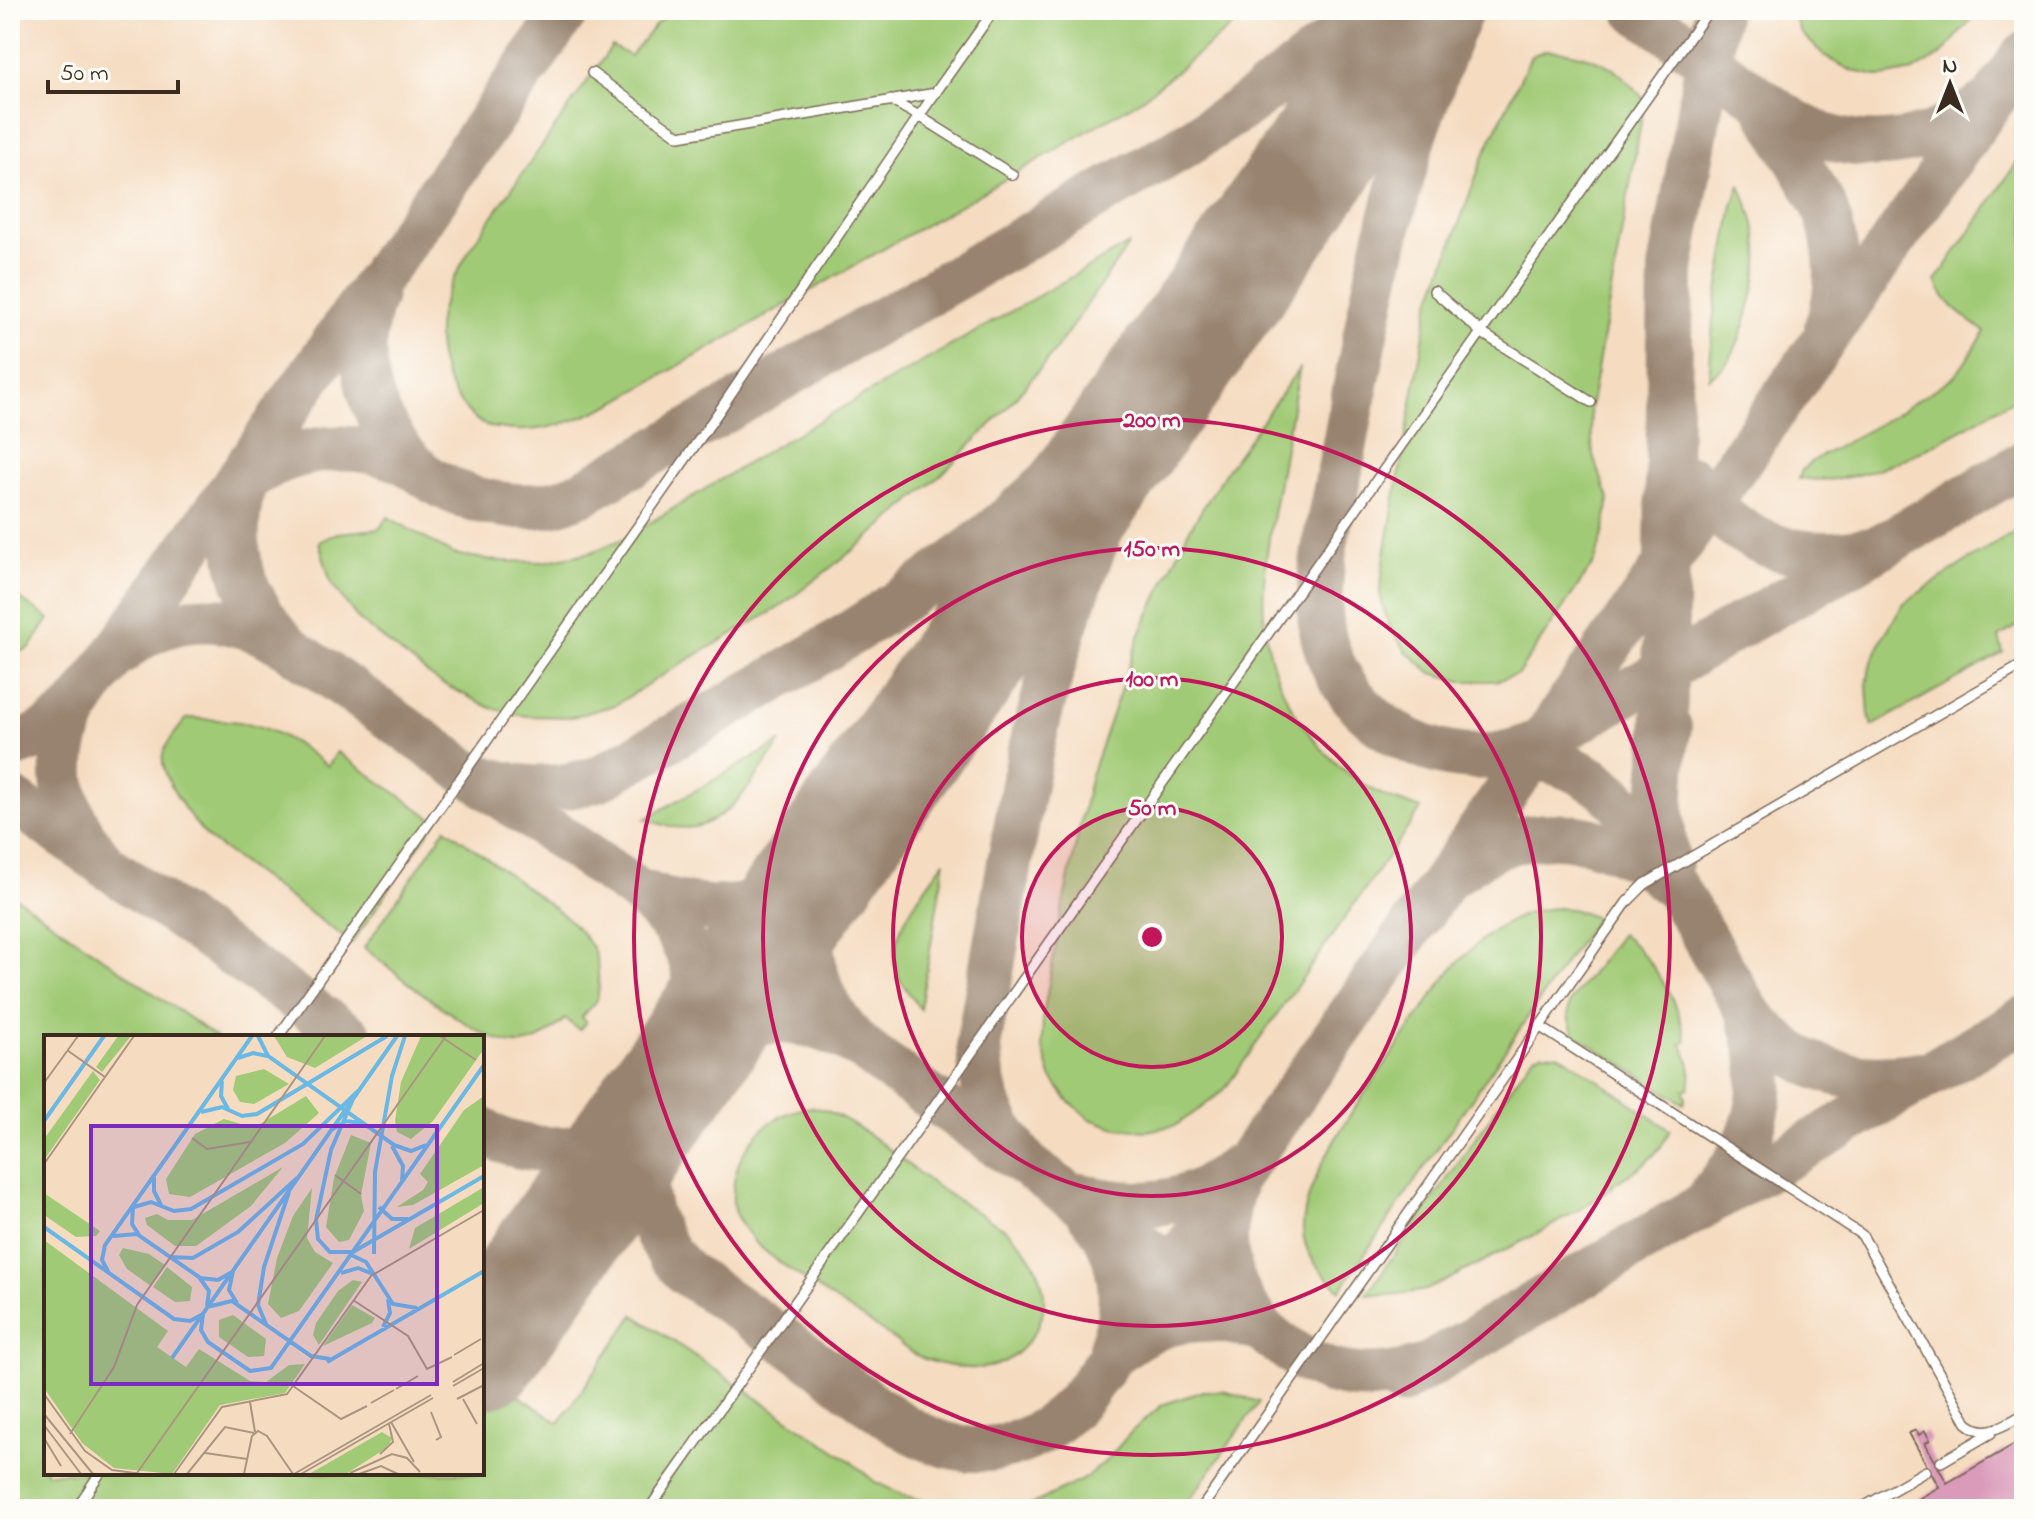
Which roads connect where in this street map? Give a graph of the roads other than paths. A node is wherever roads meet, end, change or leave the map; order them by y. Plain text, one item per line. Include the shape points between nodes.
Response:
1 (994, 10) edge
2 (1709, 10) edge
3 (592, 73) dead end
4 (936, 93) junction
5 (890, 100) junction
6 (919, 116) junction
7 (1013, 175) dead end
8 (1434, 291) dead end
9 (1482, 333) junction
10 (1591, 402) dead end
11 (2024, 664) edge
12 (1539, 1026) junction
13 (279, 1035) edge
14 (2024, 1414) edge
15 (1998, 1429) junction
16 (1941, 1462) dead end
17 (1926, 1471) dead end
18 (99, 1475) edge
19 (76, 1509) edge
20 (649, 1509) edge
21 (1201, 1509) edge
22 (1860, 1509) edge

1 - 4 lane
2 - 9 lane
3 - 5 lane via 679,136
4 - 5 lane
4 - 6 lane
5 - 6 lane
6 - 7 lane
6 - 13 lane via 715,417
8 - 9 lane
9 - 10 lane
9 - 20 lane
11 - 12 lane via 1645,884
12 - 15 lane via 1862,1235 1967,1423 1975,1430
12 - 21 lane
14 - 15 lane
15 - 16 lane
17 - 22 lane
18 - 19 lane

